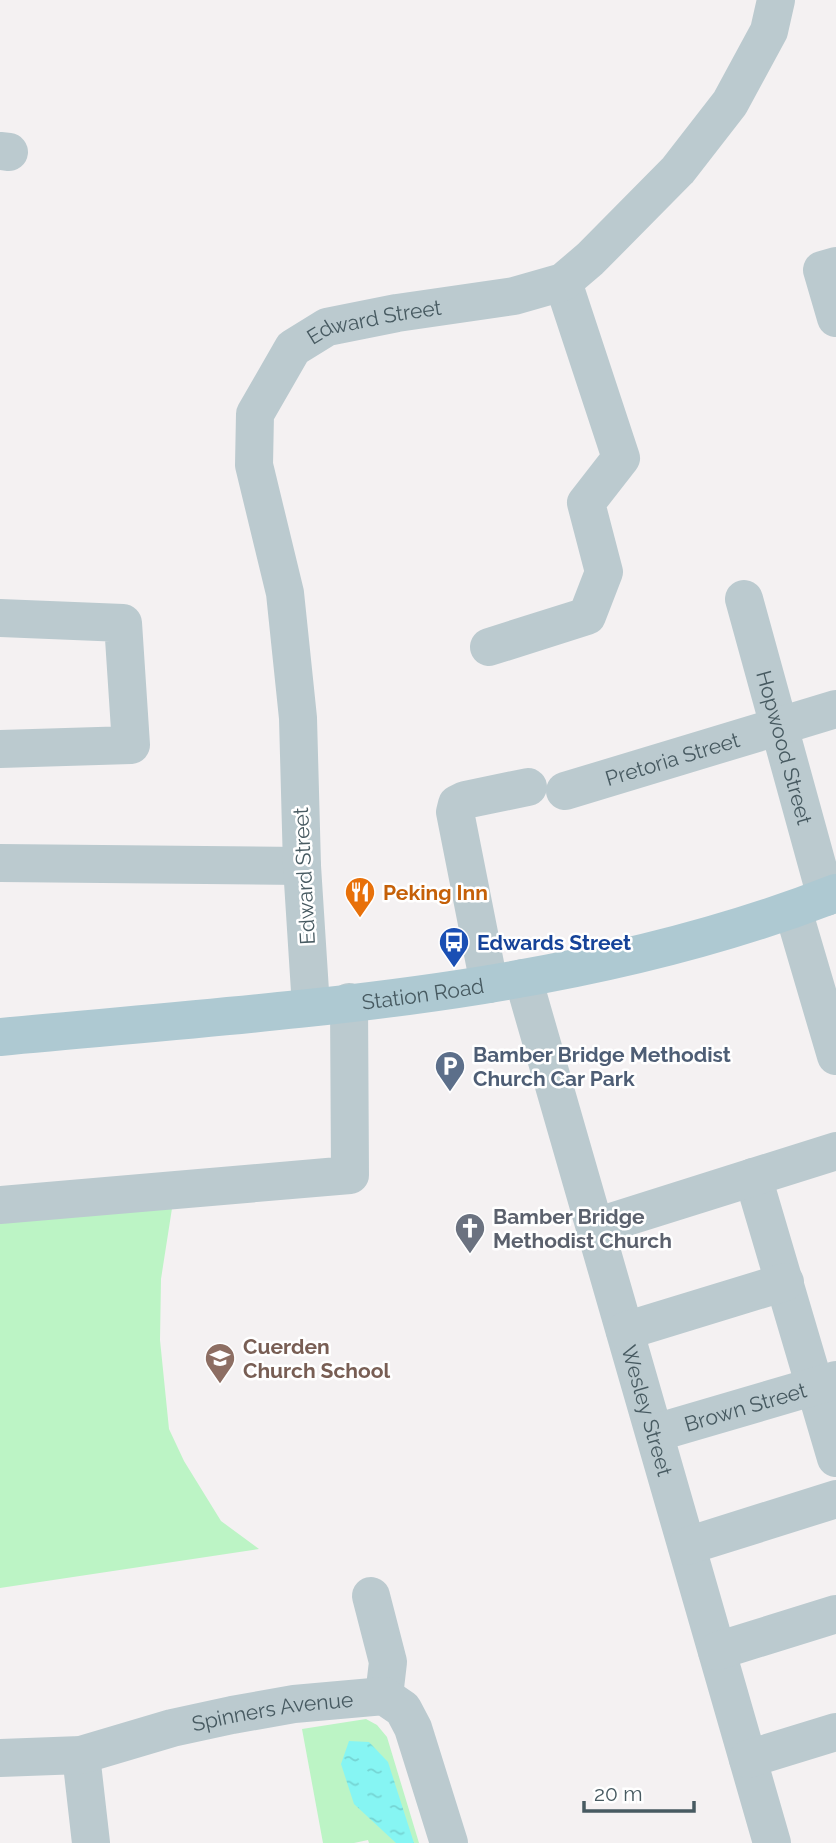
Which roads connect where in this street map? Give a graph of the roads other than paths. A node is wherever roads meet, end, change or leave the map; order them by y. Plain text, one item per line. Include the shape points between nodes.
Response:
1 (776, 0) edge
2 (836, 266) edge
3 (564, 282) junction
4 (836, 318) edge
5 (744, 599) dead end
6 (0, 618) edge
7 (489, 647) dead end
8 (836, 709) edge
9 (780, 725) junction
10 (0, 749) edge
11 (528, 787) dead end
12 (565, 790) dead end
13 (0, 863) edge
14 (302, 866) junction
15 (819, 900) edge
16 (506, 981) junction
17 (349, 1002) junction
18 (311, 1007) junction
19 (0, 1037) edge
20 (835, 1050) edge
21 (836, 1151) edge
22 (753, 1177) junction
23 (0, 1205) edge
24 (595, 1227) junction
25 (785, 1282) junction
26 (625, 1331) junction
27 (826, 1383) edge
28 (655, 1433) junction
29 (836, 1458) edge
30 (836, 1499) edge
31 (687, 1546) junction
32 (371, 1596) dead end
33 (836, 1615) edge
34 (717, 1651) junction
35 (384, 1696) junction
36 (836, 1732) edge
37 (81, 1755) junction
38 (0, 1758) edge
39 (748, 1759) junction
40 (91, 1843) edge
41 (449, 1843) edge
42 (772, 1843) edge

1 - 3 street, Edward Street via 769,31 730,103 678,170
2 - 4 street via 822,270
3 - 7 street via 621,458 586,503 604,572 587,617
3 - 14 street, Edward Street via 514,296 327,327 293,348 255,414 254,465 285,593 298,718
5 - 9 street, Hopwood Street
6 - 10 street via 123,623 131,745
8 - 9 street, Pretoria Street
9 - 12 street, Pretoria Street
9 - 15 street, Hopwood Street
11 - 16 street, Wesley Street via 465,800 457,804 455,812
13 - 14 street
14 - 18 street, Edward Street
15 - 16 main road, Station Road via 661,948
15 - 20 street, Hopwood Street
16 - 17 main road, Station Road
16 - 24 street, Wesley Street
17 - 18 main road, Station Road
17 - 23 street via 350,1175
18 - 19 main road, Station Road
21 - 22 street
22 - 24 street
22 - 25 street
24 - 26 street, Wesley Street
25 - 26 street
25 - 27 street
26 - 28 street, Wesley Street
27 - 28 street, Brown Street
27 - 29 street
28 - 31 street, Wesley Street
30 - 31 street
31 - 34 street, Wesley Street
32 - 35 street via 388,1662
33 - 34 street
34 - 39 street, Wesley Street
35 - 37 street, Spinners Avenue via 232,1715
35 - 41 street, Spinners Avenue via 403,1709 413,1728
36 - 39 street
37 - 38 street, Spinners Avenue
37 - 40 street
39 - 42 street, Wesley Street

